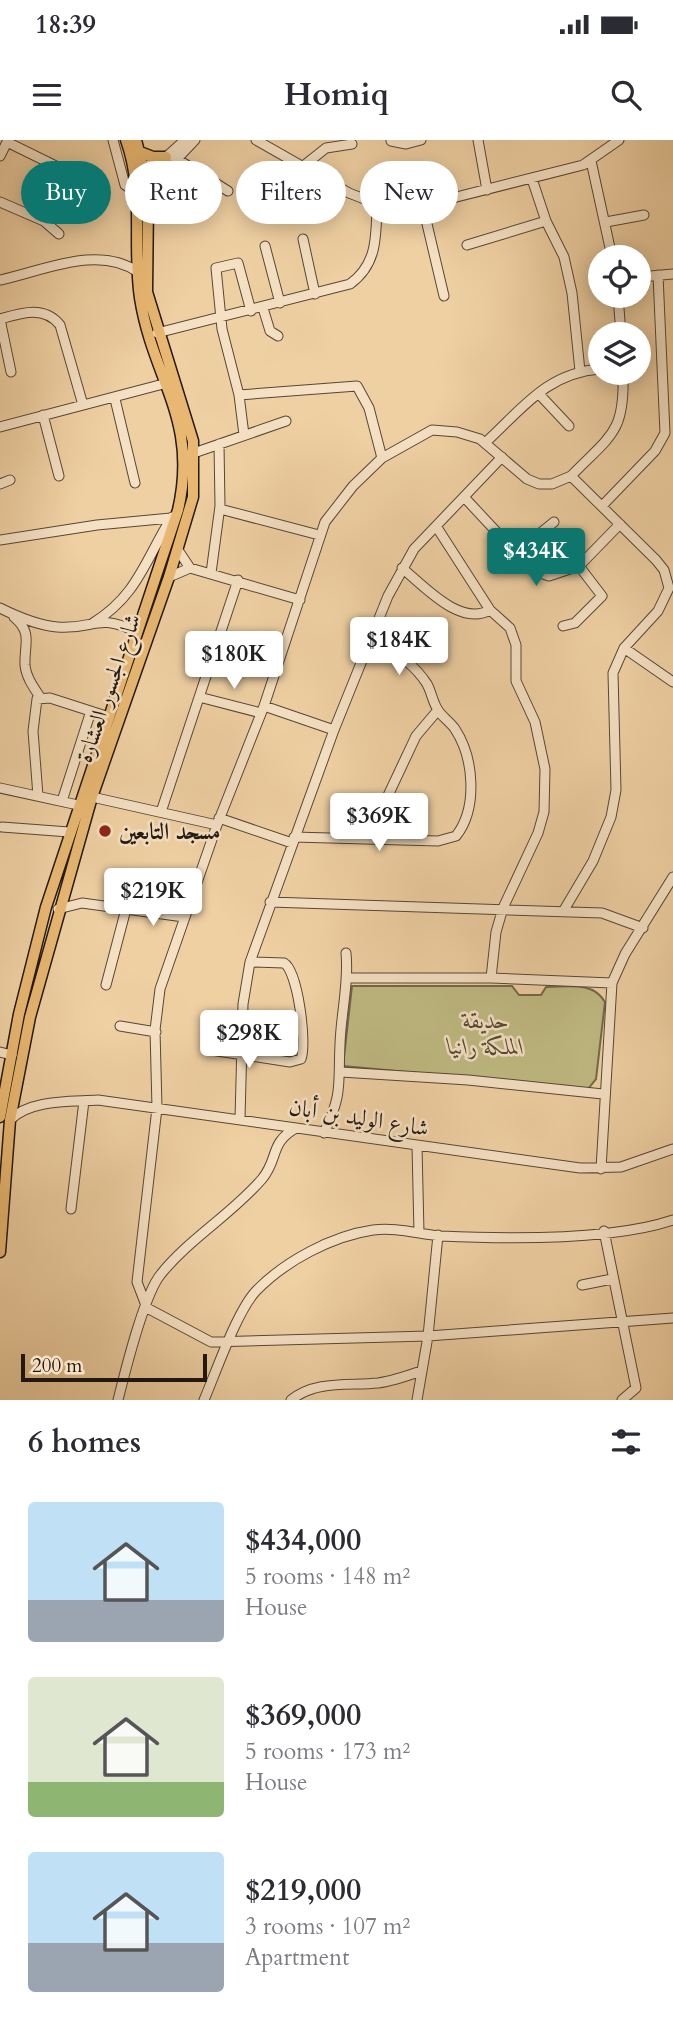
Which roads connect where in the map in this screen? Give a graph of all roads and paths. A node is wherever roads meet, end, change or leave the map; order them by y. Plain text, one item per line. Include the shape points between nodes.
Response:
1 (113, 140) edge
2 (126, 140) edge
3 (136, 140) edge
4 (186, 140) edge
5 (195, 140) edge
6 (421, 140) edge
7 (478, 140) edge
8 (619, 140) edge
9 (7, 141) edge
10 (261, 141) edge
11 (391, 141) edge
12 (352, 144) dead end
13 (140, 152) junction
14 (0, 156) edge
15 (170, 160) junction
16 (290, 160) edge
17 (46, 161) edge
18 (136, 161) edge
19 (140, 161) edge
20 (310, 161) edge
21 (590, 162) junction
22 (532, 179) junction
23 (125, 185) edge
24 (487, 190) junction
25 (228, 191) dead end
26 (458, 198) edge
27 (0, 202) edge
28 (644, 215) dead end
29 (546, 221) junction
30 (606, 222) junction
31 (138, 224) edge
32 (148, 224) edge
33 (376, 224) edge
34 (427, 224) edge
35 (60, 233) dead end
36 (303, 239) dead end
37 (467, 245) dead end
38 (610, 245) edge
39 (265, 247) dead end
40 (138, 272) junction
41 (673, 274) edge
42 (658, 275) junction
43 (651, 276) edge
44 (0, 280) edge
45 (316, 294) junction
46 (444, 296) dead end
47 (280, 303) junction
48 (263, 308) junction
49 (251, 310) junction
50 (221, 317) junction
51 (157, 333) junction
52 (278, 336) dead end
53 (588, 370) edge
54 (580, 371) junction
55 (11, 372) dead end
56 (166, 383) junction
57 (623, 385) edge
58 (539, 394) junction
59 (239, 395) junction
60 (115, 398) junction
61 (83, 405) junction
62 (43, 415) junction
63 (286, 421) dead end
64 (569, 426) dead end
65 (0, 427) edge
66 (244, 435) junction
67 (486, 442) junction
68 (219, 444) junction
69 (190, 454) junction
70 (502, 457) junction
71 (382, 458) junction
72 (571, 476) junction
73 (59, 477) dead end
74 (10, 480) dead end
75 (135, 483) dead end
76 (0, 484) edge
77 (464, 497) junction
78 (602, 506) junction
79 (219, 509) junction
80 (175, 514) junction
81 (554, 522) dead end
82 (620, 524) junction
83 (436, 526) junction
84 (319, 535) junction
85 (0, 540) edge
86 (178, 550) junction
87 (517, 552) junction
88 (579, 566) junction
89 (190, 568) junction
90 (402, 568) junction
91 (211, 573) junction
92 (169, 577) junction
93 (238, 580) junction
94 (300, 600) junction
95 (5, 610) edge
96 (490, 610) junction
97 (93, 623) junction
98 (563, 626) dead end
99 (136, 632) junction
100 (369, 637) junction
101 (624, 648) junction
102 (673, 682) edge
103 (199, 696) junction
104 (40, 697) junction
105 (263, 710) junction
106 (438, 710) junction
107 (91, 711) junction
108 (108, 717) junction
109 (334, 730) junction
110 (1, 788) edge
111 (38, 796) junction
112 (92, 797) junction
113 (62, 801) junction
114 (78, 805) junction
115 (161, 812) junction
116 (218, 822) junction
117 (2, 827) dead end
118 (69, 832) junction
119 (368, 838) junction
120 (293, 840) junction
121 (673, 877) edge
122 (270, 902) junction
123 (503, 908) junction
124 (58, 909) junction
125 (126, 909) junction
126 (564, 910) junction
127 (184, 917) junction
128 (643, 928) junction
129 (346, 953) dead end
130 (250, 962) junction
131 (348, 978) junction
132 (491, 978) junction
133 (612, 983) junction
134 (106, 985) dead end
135 (25, 1015) junction
136 (120, 1026) dead end
137 (156, 1031) junction
138 (211, 1050) dead end
139 (6, 1054) edge
140 (242, 1054) junction
141 (341, 1072) junction
142 (13, 1094) junction
143 (603, 1094) junction
144 (84, 1101) junction
145 (37, 1106) junction
146 (157, 1108) junction
147 (5, 1118) edge
148 (240, 1119) junction
149 (266, 1123) junction
150 (296, 1128) junction
151 (324, 1133) junction
152 (276, 1143) junction
153 (417, 1146) junction
154 (673, 1149) edge
155 (601, 1169) junction
156 (71, 1209) dead end
157 (673, 1220) edge
158 (604, 1231) junction
159 (419, 1233) junction
160 (438, 1236) junction
161 (0, 1252) edge
162 (612, 1279) junction
163 (582, 1285) dead end
164 (147, 1308) junction
165 (673, 1318) edge
166 (622, 1324) junction
167 (428, 1336) junction
168 (229, 1342) junction
169 (421, 1371) junction
170 (636, 1388) junction
171 (118, 1400) edge
172 (204, 1400) edge
173 (291, 1400) edge
174 (417, 1400) edge
175 (622, 1400) edge
176 (639, 1400) edge

1 - 23 street
2 - 18 main road, شارع الجسور العشارة
3 - 13 main road, شارع الجسور العشارة
4 - 15 street
5 - 15 street
6 - 11 street
7 - 24 street
8 - 21 street
9 - 14 street
9 - 17 street
10 - 16 street
12 - 20 street via 326,148
13 - 15 main road
13 - 19 main road, شارع الجسور العشارة
15 - 25 street
21 - 22 street
21 - 30 street
22 - 24 street
22 - 29 street
24 - 26 street
27 - 35 street
28 - 30 street
29 - 37 street
29 - 54 street via 566,266
30 - 38 street
31 - 40 main road, شارع الجسور العشارة
32 - 51 main road, شارع الجسور العشارة via 146,292
33 - 45 street via 367,268 350,284
34 - 46 street
36 - 45 street
39 - 47 street
40 - 44 street via 118,260 100,258
40 - 56 main road, شارع الجسور العشارة via 144,315
41 - 42 street
42 - 43 street
42 - 78 street via 665,433 655,451
45 - 47 street
47 - 48 street
48 - 49 street
48 - 52 street via 269,328
49 - 50 street
49 - 50 street via 238,263 226,264 214,273
50 - 51 street
50 - 59 street
51 - 69 main road, شارع الجسور العشارة
53 - 54 street
54 - 58 street via 557,379
55 - 61 street via 0,319 31,312 50,316 64,335
56 - 60 street
56 - 69 main road, شارع الجسور العشارة
57 - 72 street via 619,424
58 - 64 street
58 - 67 street
59 - 66 street
59 - 71 street via 357,386 369,408
60 - 61 street
60 - 75 street
61 - 62 street
62 - 65 street
62 - 73 street
63 - 66 street
66 - 68 street
67 - 70 street
67 - 71 street via 432,430
68 - 69 street
68 - 79 street
69 - 80 main road, شارع الجسور العشارة
69 - 86 main road, شارع الجسور العشارة via 193,497
70 - 72 street via 539,484
70 - 77 street
71 - 84 street via 339,502
72 - 78 street
74 - 76 street
77 - 83 street
77 - 87 street
78 - 82 street
79 - 84 street
79 - 91 street
80 - 85 street
80 - 97 street via 131,590 117,607
80 - 99 main road, شارع الجسور العشارة
81 - 87 street
82 - 88 street
82 - 101 street via 664,570 669,588 658,611
83 - 90 street
83 - 96 street
84 - 94 street
86 - 89 street
86 - 92 main road, شارع الجسور العشارة
87 - 88 street via 532,570 550,576
88 - 98 street via 602,596 575,624
89 - 91 street
89 - 92 street
90 - 96 street via 463,613 475,616
90 - 100 street
91 - 93 street
92 - 112 main road, شارع الجسور العشارة
93 - 94 street
93 - 103 street
94 - 105 street
95 - 97 street via 58,627
95 - 104 street via 26,630 26,673
96 - 123 street via 505,621 514,636 516,681 541,739 547,785 538,833
97 - 99 street via 111,621
99 - 108 main road, شارع الجسور العشارة
100 - 106 street via 391,649 419,675
100 - 109 street
101 - 102 street
101 - 126 street via 612,684 616,790 611,817 593,861
103 - 105 street
103 - 115 street
104 - 107 street
104 - 111 street via 33,731
105 - 109 street
105 - 116 street
106 - 119 street via 416,736
106 - 119 street via 455,729 467,759 469,808 462,828 456,836 438,841
107 - 108 street
107 - 113 street
108 - 114 main road, شارع الجسور العشارة
109 - 120 street
110 - 111 street
111 - 113 street
112 - 115 street
112 - 124 main road, شارع الجسور العشارة
113 - 114 street
114 - 118 main road, شارع الجسور العشارة
115 - 116 street
116 - 120 street
116 - 127 street
117 - 118 street
118 - 135 main road, شارع الجسور العشارة
119 - 120 street
120 - 122 street
121 - 128 street
122 - 123 street
122 - 130 street
123 - 126 street
123 - 132 street
124 - 125 street via 78,903
124 - 135 main road, شارع الجسور العشارة
125 - 127 street
125 - 134 street
126 - 128 street via 603,912
127 - 137 street via 160,989
128 - 133 street
129 - 131 street
130 - 140 street
130 - 140 street via 284,963 293,972 303,1052 296,1062
131 - 132 street
131 - 141 street
132 - 133 street
133 - 143 street
135 - 139 main road, شارع الجسور العشارة
135 - 142 main road, شارع الجسور العشارة
136 - 137 street
137 - 146 street
138 - 140 street
139 - 147 main road, شارع الجسور العشارة
140 - 148 street
141 - 143 street
141 - 151 street via 338,1100
142 - 145 street via 21,1102
142 - 147 main road, شارع الجسور العشارة
143 - 155 street
144 - 145 street, شارع الوليد بن أبان
144 - 146 street, شارع الوليد بن أبان
144 - 156 street
145 - 147 street, شارع الوليد بن أبان
146 - 148 street, شارع الوليد بن أبان
146 - 164 street via 137,1282
147 - 161 main road, شارع الجسور العشارة
148 - 149 street, شارع الوليد بن أبان
149 - 150 street, شارع الوليد بن أبان
149 - 152 street
150 - 151 street, شارع الوليد بن أبان
150 - 152 street
151 - 153 street, شارع الوليد بن أبان
152 - 164 street via 261,1181 160,1275
153 - 155 street, شارع الوليد بن أبان
153 - 159 street
154 - 155 street, شارع الوليد بن أبان via 636,1163
157 - 158 street
158 - 160 street via 525,1238
158 - 162 street
159 - 160 street
159 - 168 street via 361,1232 305,1256 256,1290
160 - 167 street
162 - 163 street
162 - 166 street
164 - 168 street via 211,1342
164 - 171 street
165 - 166 street
166 - 167 street
166 - 170 street
167 - 168 street
167 - 169 street
168 - 172 street
169 - 173 street via 384,1382 325,1386
169 - 174 street
170 - 175 street
170 - 176 street

